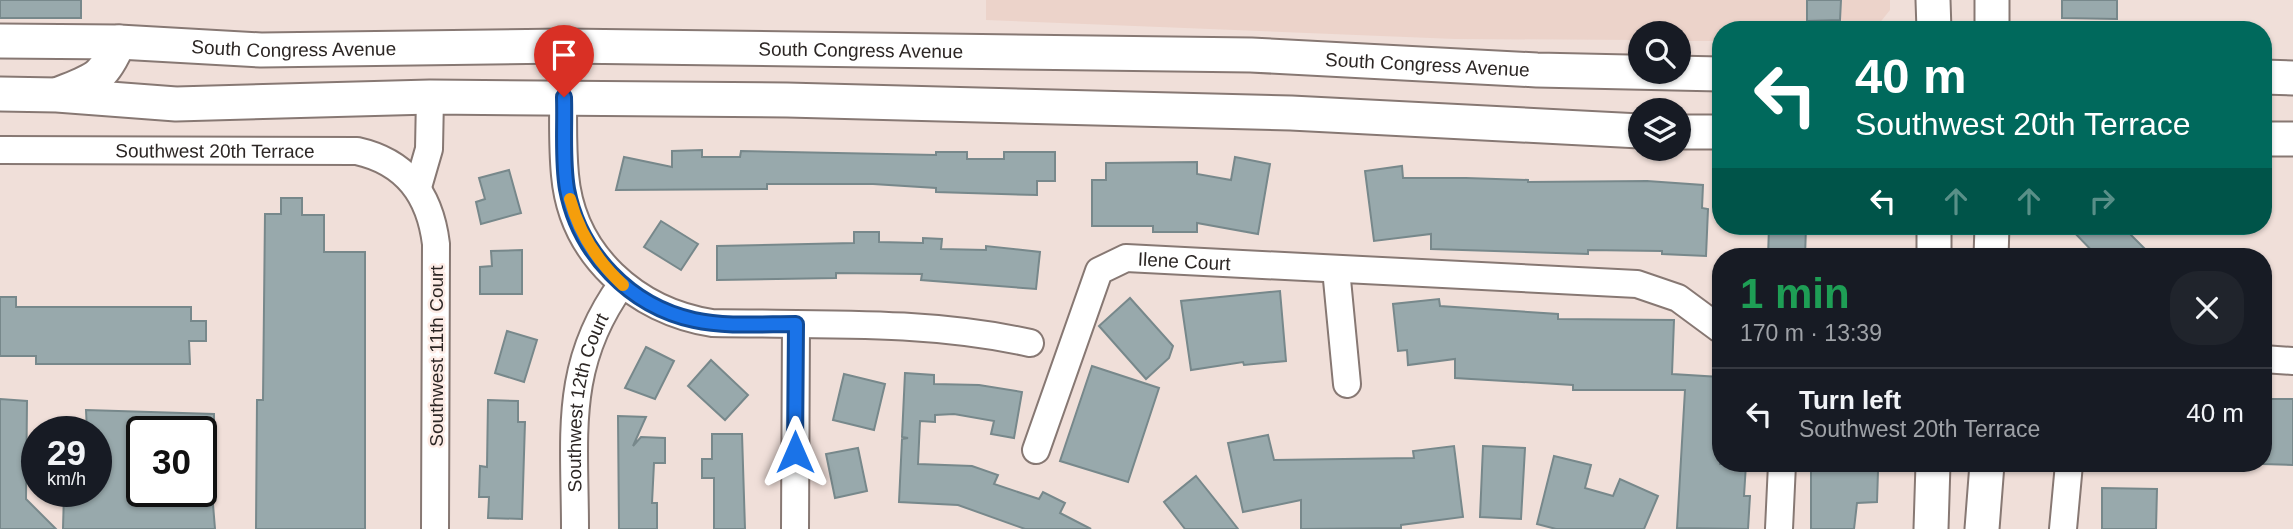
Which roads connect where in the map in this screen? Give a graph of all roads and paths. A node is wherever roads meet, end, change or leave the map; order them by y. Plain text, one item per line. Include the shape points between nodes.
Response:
1 (1934, 0) edge
2 (1992, 0) edge
3 (1934, 21) edge
4 (1992, 21) edge
5 (0, 41) edge
6 (119, 42) junction
7 (564, 46) junction
8 (1712, 74) edge
9 (2272, 77) edge
10 (2293, 78) edge
11 (0, 94) edge
12 (57, 94) junction
13 (430, 97) junction
14 (564, 97) junction
15 (1628, 130) edge
16 (1691, 132) edge
17 (1712, 132) edge
18 (2272, 139) edge
19 (2293, 139) edge
20 (0, 150) edge
21 (418, 187) junction
22 (1336, 269) junction
23 (622, 284) junction
24 (1712, 323) edge
25 (796, 324) junction
26 (1030, 343) dead end
27 (2272, 360) edge
28 (2293, 361) edge
29 (1347, 384) dead end
30 (1036, 450) dead end
31 (1783, 472) edge
32 (1933, 472) edge
33 (1986, 472) edge
34 (2068, 472) edge
35 (435, 529) edge
36 (575, 529) edge
37 (795, 529) edge
38 (1779, 529) edge
39 (1931, 529) edge
40 (1982, 529) edge
41 (2063, 529) edge

1 - 3 main road
2 - 4 main road
5 - 6 main road, South Congress Avenue
6 - 7 main road, South Congress Avenue via 261,50
6 - 12 main road via 107,69 90,82
7 - 8 main road, South Congress Avenue via 1237,54 1536,70
7 - 14 street
9 - 10 main road
11 - 12 main road
12 - 13 main road via 176,104
13 - 14 main road
13 - 21 street via 429,149
14 - 15 main road via 1292,113
14 - 23 street via 565,175 572,209 591,249
16 - 17 main road
18 - 19 main road
20 - 21 street, Southwest 20th Terrace via 356,151 397,167
21 - 35 street, Southwest 11th Court via 433,218 436,244
22 - 24 street, Ilene Court via 1637,284 1678,298
22 - 29 street
22 - 30 street, Ilene Court via 1126,258 1112,262 1099,271
23 - 25 street via 661,309 694,320
23 - 36 street, Southwest 12th Court via 599,318 581,366 576,396
25 - 26 street via 924,326
25 - 37 street
27 - 28 street
31 - 38 street
32 - 39 main road
33 - 40 main road
34 - 41 street

